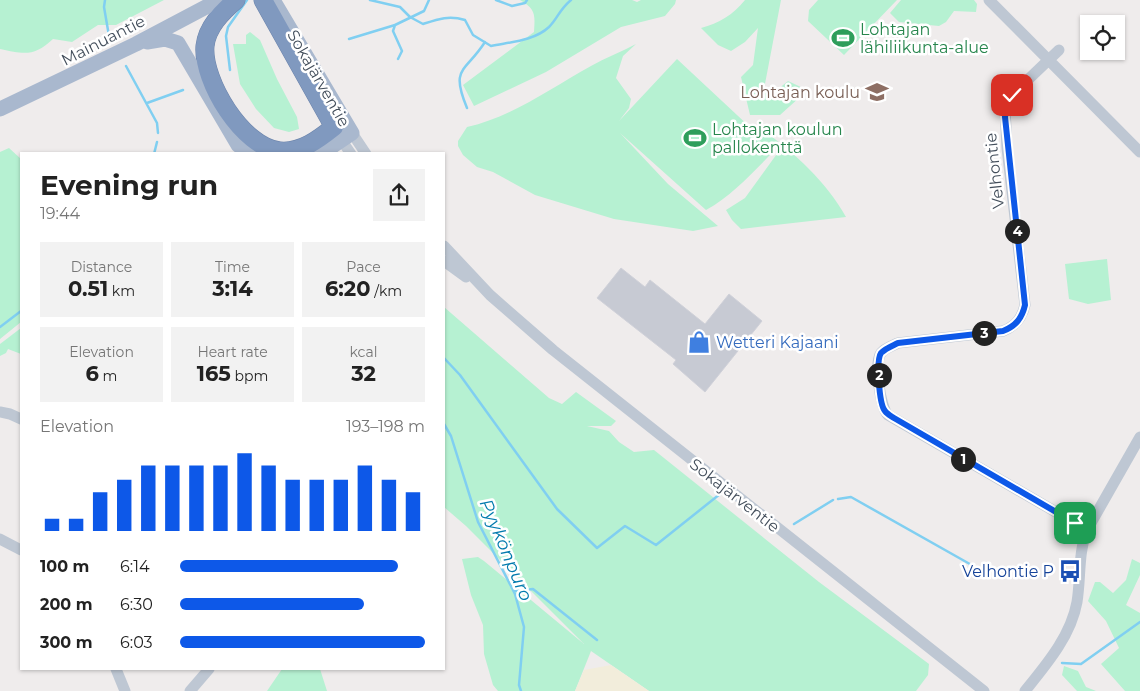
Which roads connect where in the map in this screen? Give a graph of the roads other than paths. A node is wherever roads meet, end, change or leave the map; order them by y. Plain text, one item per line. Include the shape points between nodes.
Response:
1 (200, 0) edge
2 (219, 0) edge
3 (236, 0) edge
4 (263, 0) edge
5 (273, 0) edge
6 (989, 0) edge
7 (136, 44) junction
8 (1059, 50) dead end
9 (1049, 60) junction
10 (0, 103) edge
11 (0, 109) edge
12 (343, 131) junction
13 (247, 152) edge
14 (323, 152) edge
15 (350, 152) edge
16 (364, 152) edge
17 (1140, 152) edge
18 (445, 247) edge
19 (445, 261) edge
20 (490, 295) junction
21 (0, 412) edge
22 (20, 419) edge
23 (1140, 437) edge
24 (1087, 530) junction
25 (0, 539) edge
26 (20, 549) edge
27 (116, 670) edge
28 (208, 670) edge
29 (124, 691) edge
30 (190, 691) edge
31 (984, 691) edge
32 (1026, 691) edge

1 - 10 main road, Mainuantie
2 - 7 main road, Mainuantie
3 - 12 highway via 208,33 205,47 210,75 235,121 261,146 280,152 302,148
4 - 12 highway, Sokajärventie
5 - 12 main road, Sokajärventie
6 - 9 street
7 - 11 main road, Mainuantie
7 - 13 main road via 165,39 178,43 238,146
8 - 9 street, Velhontie
9 - 17 street
9 - 24 street, Velhontie via 1012,95 1005,109 1006,148 1025,305 1023,314 1016,324 1003,331 898,343 880,354 878,364 882,404 888,415
12 - 14 main road
12 - 15 street, Sokajärventie
12 - 16 street, Sokajärventie
18 - 20 street, Sokajärventie
19 - 20 street, Sokajärventie
20 - 31 street, Sokajärventie via 626,410
21 - 22 street
23 - 24 street
24 - 32 street via 1082,542 1080,583 1066,634
25 - 26 street
27 - 29 street
28 - 30 street

